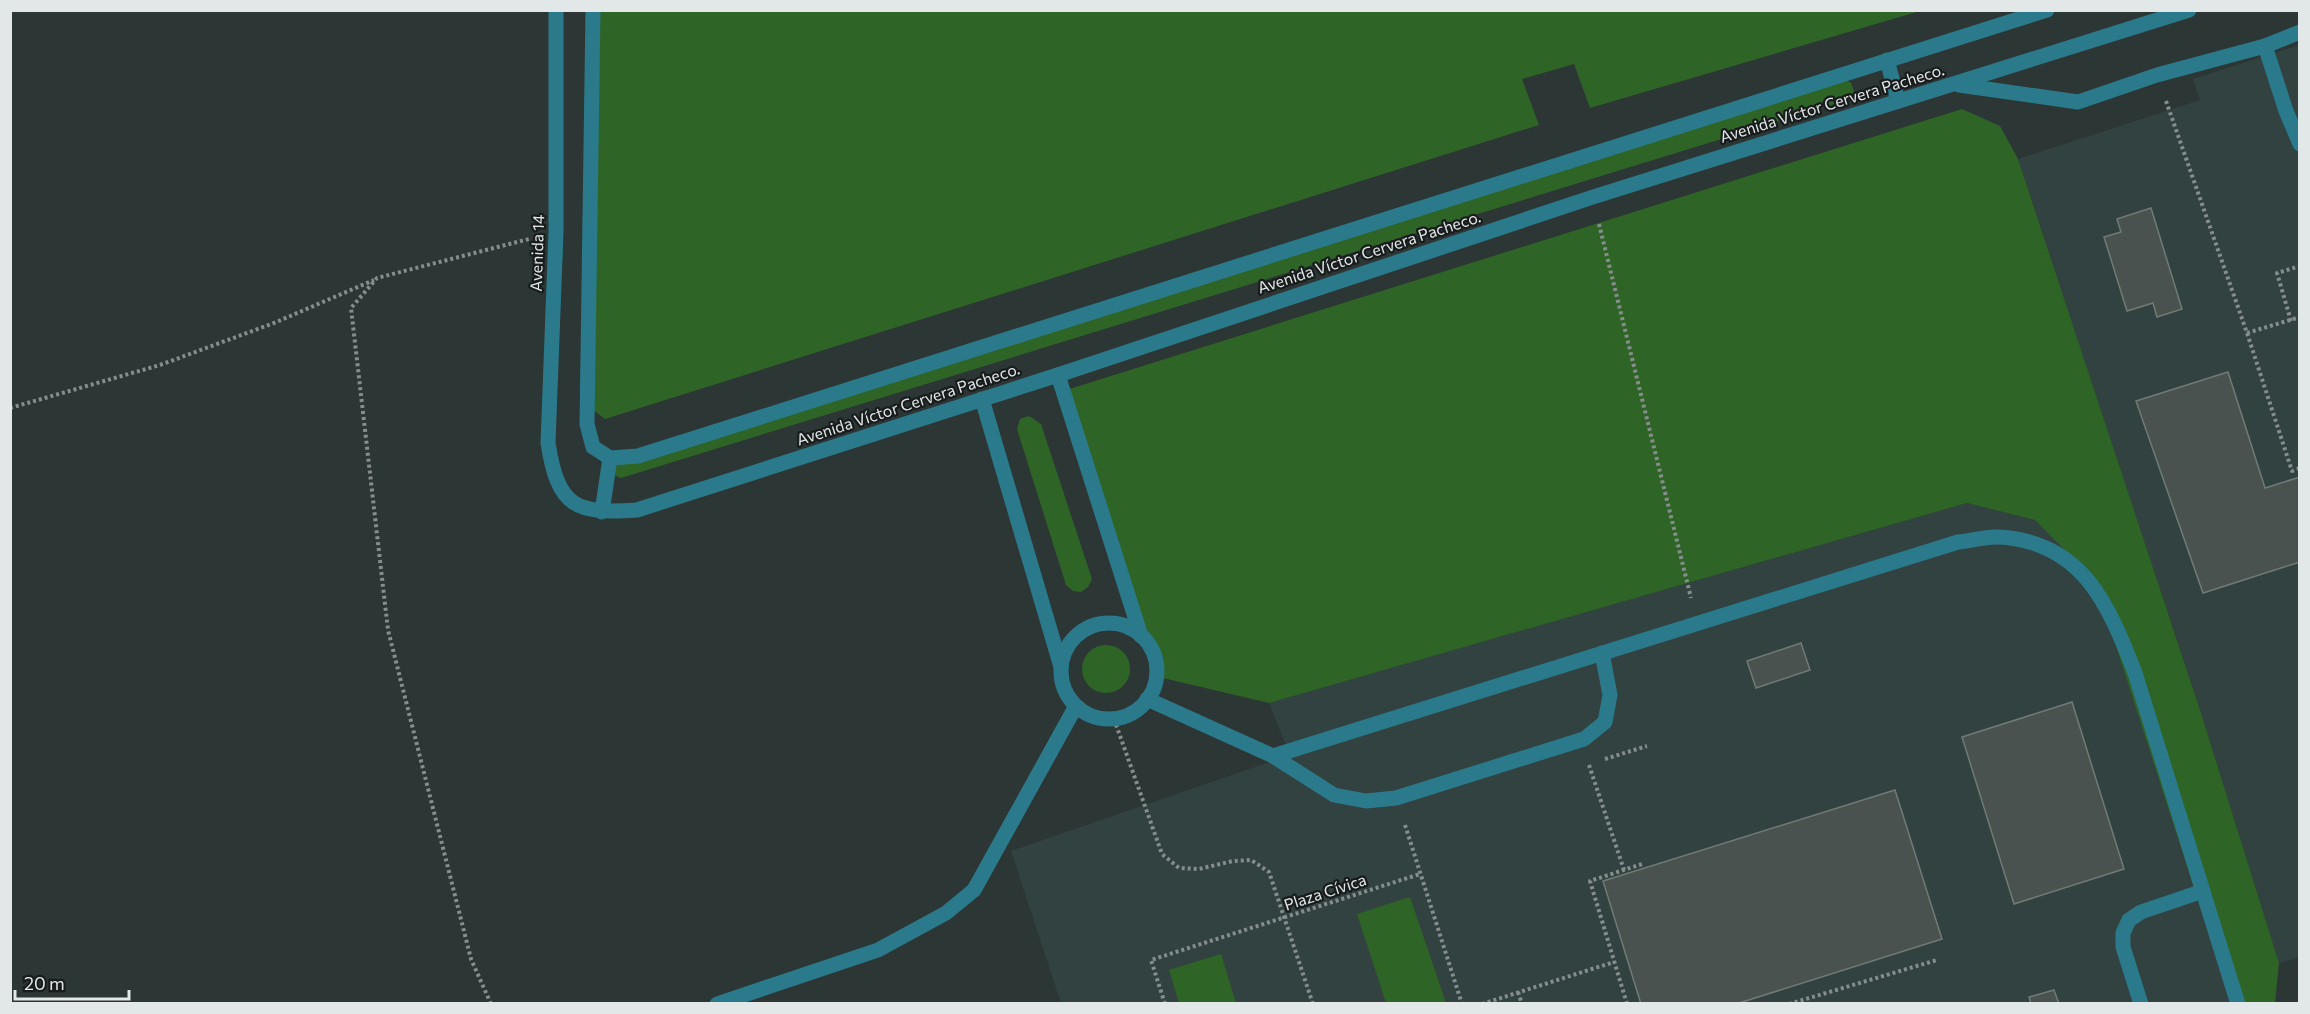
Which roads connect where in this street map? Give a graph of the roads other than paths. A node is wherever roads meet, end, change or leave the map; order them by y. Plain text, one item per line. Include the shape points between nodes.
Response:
1 (556, 10) edge
2 (593, 10) edge
3 (2047, 10) edge
4 (2189, 10) edge
5 (2300, 32) edge
6 (2265, 46) junction
7 (1887, 60) junction
8 (1953, 84) junction
9 (1898, 101) junction
10 (2293, 109) edge
11 (2300, 144) edge
12 (1058, 375) junction
13 (982, 399) junction
14 (610, 458) junction
15 (564, 494) joint
16 (602, 512) junction
17 (1141, 636) junction
18 (1602, 653) junction
19 (1061, 669) junction
20 (1147, 699) junction
21 (1076, 706) junction
22 (1273, 756) junction
23 (2203, 891) junction
24 (717, 1004) edge
25 (2141, 1004) edge
26 (2238, 1004) edge

1 - 15 street, Avenida 14 via 556,232 548,443 553,472
2 - 14 street via 587,424 593,447
3 - 7 street, Avenida Víctor Cervera Pacheco.
4 - 8 street, Avenida Víctor Cervera Pacheco.
5 - 6 street
6 - 8 street via 2157,75 2078,102
6 - 10 street
7 - 9 street
7 - 14 street, Avenida Víctor Cervera Pacheco. via 638,456
8 - 9 street, Avenida Víctor Cervera Pacheco.
9 - 12 street, Avenida Víctor Cervera Pacheco. via 1593,197
10 - 11 street
12 - 13 street, Avenida Víctor Cervera Pacheco.
12 - 17 street
13 - 16 street, Avenida Víctor Cervera Pacheco. via 638,510
13 - 19 street
14 - 16 street
15 - 16 street, Avenida Víctor Cervera Pacheco. via 578,506
17 - 19 street via 1120,624 1087,629 1069,645
17 - 20 street via 1152,649 1156,665 1155,684
18 - 22 street
18 - 22 street via 1610,695 1605,722 1584,739 1396,798 1366,801 1334,795
18 - 23 street via 1958,543 1997,536 2035,543 2066,558 2090,581 2117,627
19 - 21 street via 1066,693
20 - 21 street via 1130,714 1114,719 1098,718
20 - 22 street
21 - 24 street via 974,890 946,913 878,950
23 - 25 street via 2141,912 2129,920 2123,933 2123,947
23 - 26 street

